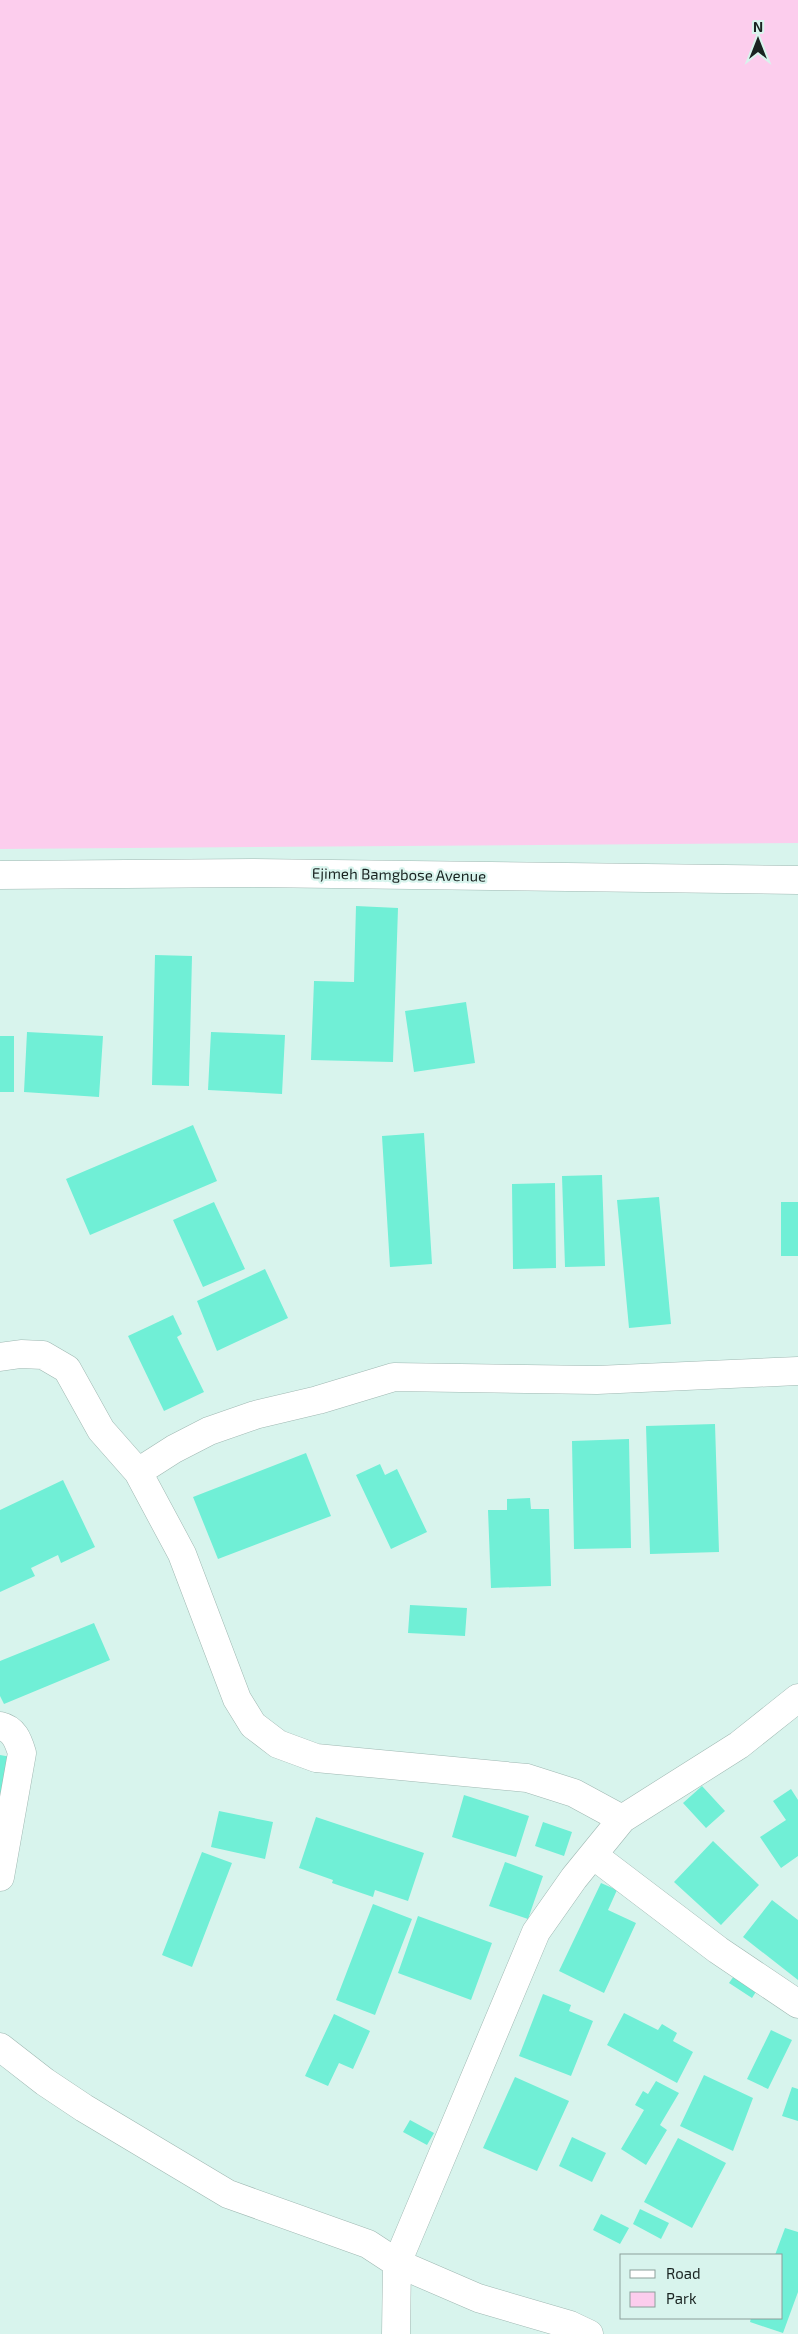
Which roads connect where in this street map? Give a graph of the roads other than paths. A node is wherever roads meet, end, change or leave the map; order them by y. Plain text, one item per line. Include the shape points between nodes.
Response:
1 (0, 875) edge
2 (798, 880) edge
3 (0, 1358) edge
4 (798, 1371) edge
5 (138, 1472) junction
6 (798, 1698) edge
7 (0, 1726) edge
8 (622, 1820) junction
9 (593, 1855) junction
10 (0, 1877) edge
11 (798, 2004) edge
12 (0, 2047) edge
13 (396, 2263) junction
14 (396, 2334) edge
15 (589, 2334) edge

1 - 2 street, Ejimeh Bamgbose Avenue via 252,873
3 - 5 street via 21,1354 43,1355 67,1369 101,1430
4 - 5 street via 597,1380 394,1378 255,1415 174,1449
5 - 8 street via 182,1554 237,1699 253,1725 278,1744 316,1758 527,1778 574,1793
6 - 8 street via 739,1745
7 - 10 street via 7,1727 17,1737 22,1753
8 - 9 street
9 - 11 street via 718,1950
9 - 13 street via 536,1932
12 - 13 street via 84,2108 228,2194 368,2244
13 - 14 street
13 - 15 street via 478,2298 570,2325

